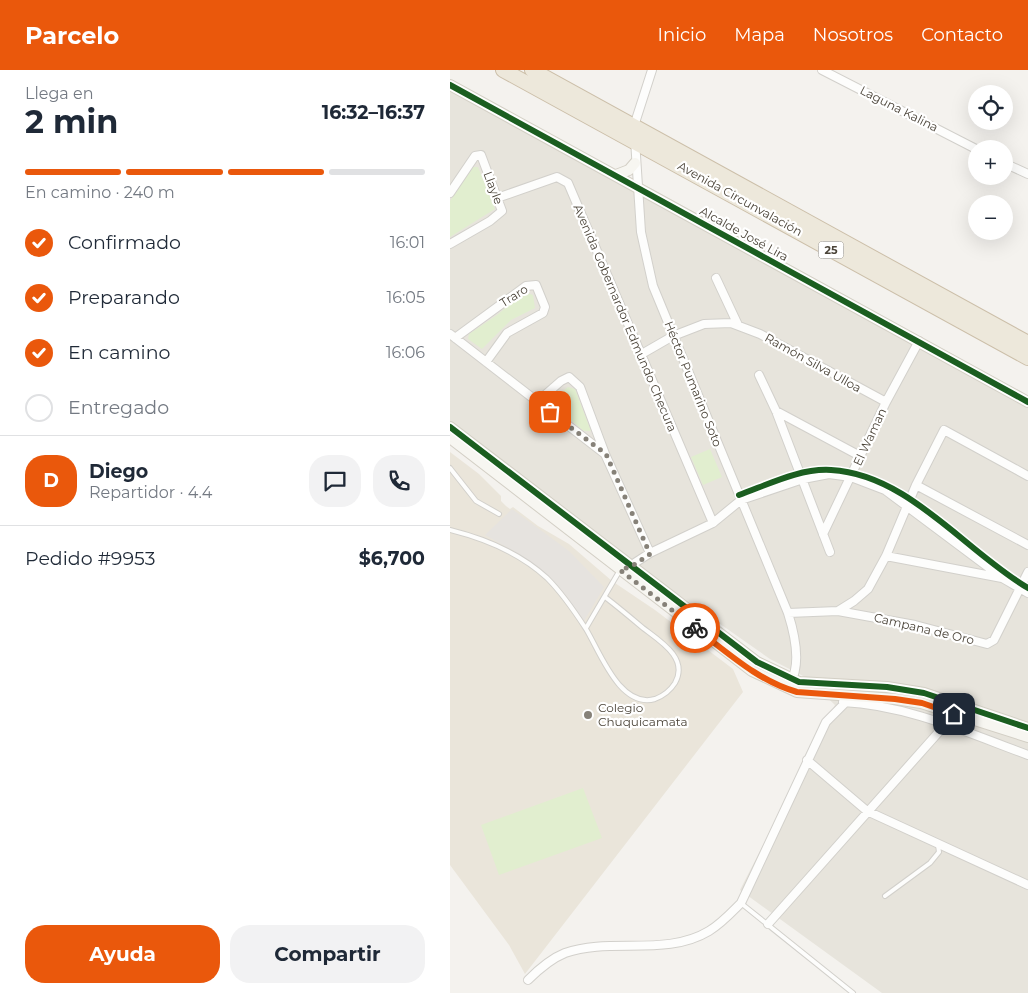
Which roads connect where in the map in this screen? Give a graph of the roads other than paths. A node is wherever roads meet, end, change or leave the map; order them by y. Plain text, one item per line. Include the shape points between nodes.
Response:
1 (503, 70) edge
2 (532, 70) edge
3 (652, 70) edge
4 (822, 70) edge
5 (450, 85) edge
6 (633, 126) junction
7 (635, 141) junction
8 (968, 145) edge
9 (635, 163) junction
10 (1013, 167) edge
11 (1028, 174) edge
12 (616, 175) junction
13 (637, 188) junction
14 (450, 193) edge
15 (497, 198) junction
16 (450, 244) edge
17 (716, 278) dead end
18 (738, 325) junction
19 (453, 336) edge
20 (673, 336) junction
21 (919, 341) junction
22 (1028, 343) edge
23 (640, 355) junction
24 (1028, 358) edge
25 (486, 362) junction
26 (759, 375) dead end
27 (537, 402) junction
28 (886, 402) junction
29 (1028, 402) edge
30 (776, 411) junction
31 (450, 427) edge
32 (450, 438) edge
33 (606, 454) junction
34 (860, 456) junction
35 (450, 468) edge
36 (1028, 476) edge
37 (851, 477) junction
38 (803, 479) junction
39 (519, 485) junction
40 (916, 485) junction
41 (741, 500) junction
42 (907, 504) junction
43 (499, 514) dead end
44 (713, 523) junction
45 (450, 530) edge
46 (823, 534) junction
47 (1028, 545) edge
48 (830, 552) dead end
49 (650, 554) junction
50 (886, 556) junction
51 (632, 566) junction
52 (620, 570) junction
53 (1028, 572) edge
54 (1004, 579) junction
55 (1020, 588) junction
56 (1028, 593) edge
57 (604, 597) junction
58 (838, 611) junction
59 (788, 613) junction
60 (586, 628) junction
61 (792, 680) junction
62 (786, 689) junction
63 (847, 700) junction
64 (945, 725) junction
65 (1025, 729) edge
66 (1028, 755) edge
67 (807, 760) junction
68 (868, 811) junction
69 (938, 842) junction
70 (1028, 885) edge
71 (885, 896) dead end
72 (741, 903) junction
73 (768, 924) junction
74 (528, 980) dead end
75 (853, 993) edge

1 - 7 highway, Avenida Circunvalación / 25
2 - 6 highway, Avenida Circunvalación / 25
3 - 6 street, Héctor Pumarino Soto
4 - 8 street, Laguna Kalina
5 - 12 street, Alcalde José Lira
6 - 7 street, Héctor Pumarino Soto
6 - 22 highway, Avenida Circunvalación / 25
7 - 9 street, Héctor Pumarino Soto
7 - 24 highway, Avenida Circunvalación / 25
9 - 12 street via 629,170
9 - 13 street, Héctor Pumarino Soto
10 - 11 street
12 - 13 street, Alcalde José Lira
13 - 20 street, Héctor Pumarino Soto via 641,232 654,286
13 - 21 street, Alcalde José Lira
14 - 15 street, Llayle via 476,156 481,155
15 - 16 street, Llayle via 502,211
15 - 23 street, Avenida Gobernardor Edmundo Checura via 557,177 568,183
17 - 18 street
18 - 20 street, Ramón Silva Ulloa via 731,322 704,324
18 - 28 street, Ramón Silva Ulloa
19 - 25 street
19 - 25 street, Traro via 526,286 536,285 545,307 542,313 507,334
20 - 23 street, Ramón Silva Ulloa
20 - 41 street, Héctor Pumarino Soto
21 - 28 street, El Waman
21 - 29 street, Alcalde José Lira
23 - 44 street, Avenida Gobernardor Edmundo Checura
25 - 27 street
26 - 30 street
27 - 33 street
27 - 33 street via 569,377 580,387
28 - 34 street, El Waman
30 - 34 street
30 - 38 street
31 - 39 street
32 - 39 street
33 - 49 street
34 - 37 street, El Waman
35 - 43 lane via 476,501
36 - 40 street via 944,430
37 - 38 street via 829,474
37 - 42 street via 885,490
37 - 46 street, El Waman
38 - 41 street
38 - 46 street
39 - 51 street
39 - 52 street
40 - 42 street
40 - 47 street
41 - 44 street
41 - 59 street, Héctor Pumarino Soto
42 - 50 street
42 - 54 street
44 - 49 street
45 - 60 lane via 476,536 518,556 547,578
46 - 48 street
49 - 51 street
50 - 54 street
50 - 58 street via 868,589
51 - 52 street
51 - 61 street via 757,662
52 - 57 lane
52 - 62 street via 752,671
53 - 55 street, Campana de Oro
54 - 55 street
55 - 56 street
55 - 58 street, Campana de Oro via 994,640 987,644 915,625
57 - 60 lane
57 - 60 lane via 663,641 674,655 679,667 672,688 662,697 648,701 637,699 625,691 614,678
58 - 59 street, Campana de Oro
59 - 61 street, Héctor Pumarino Soto via 794,634 795,669
61 - 62 street, Héctor Pumarino Soto
61 - 65 street via 924,693
62 - 63 street
63 - 64 street via 910,713
63 - 65 street via 895,699 922,703
63 - 67 street via 826,722
64 - 66 street
64 - 68 street
67 - 68 street
67 - 72 street
68 - 69 street
68 - 73 street
69 - 70 street
69 - 71 lane via 939,852 930,863
72 - 73 lane
72 - 74 street via 708,931 679,942 566,953 547,962
73 - 75 lane

